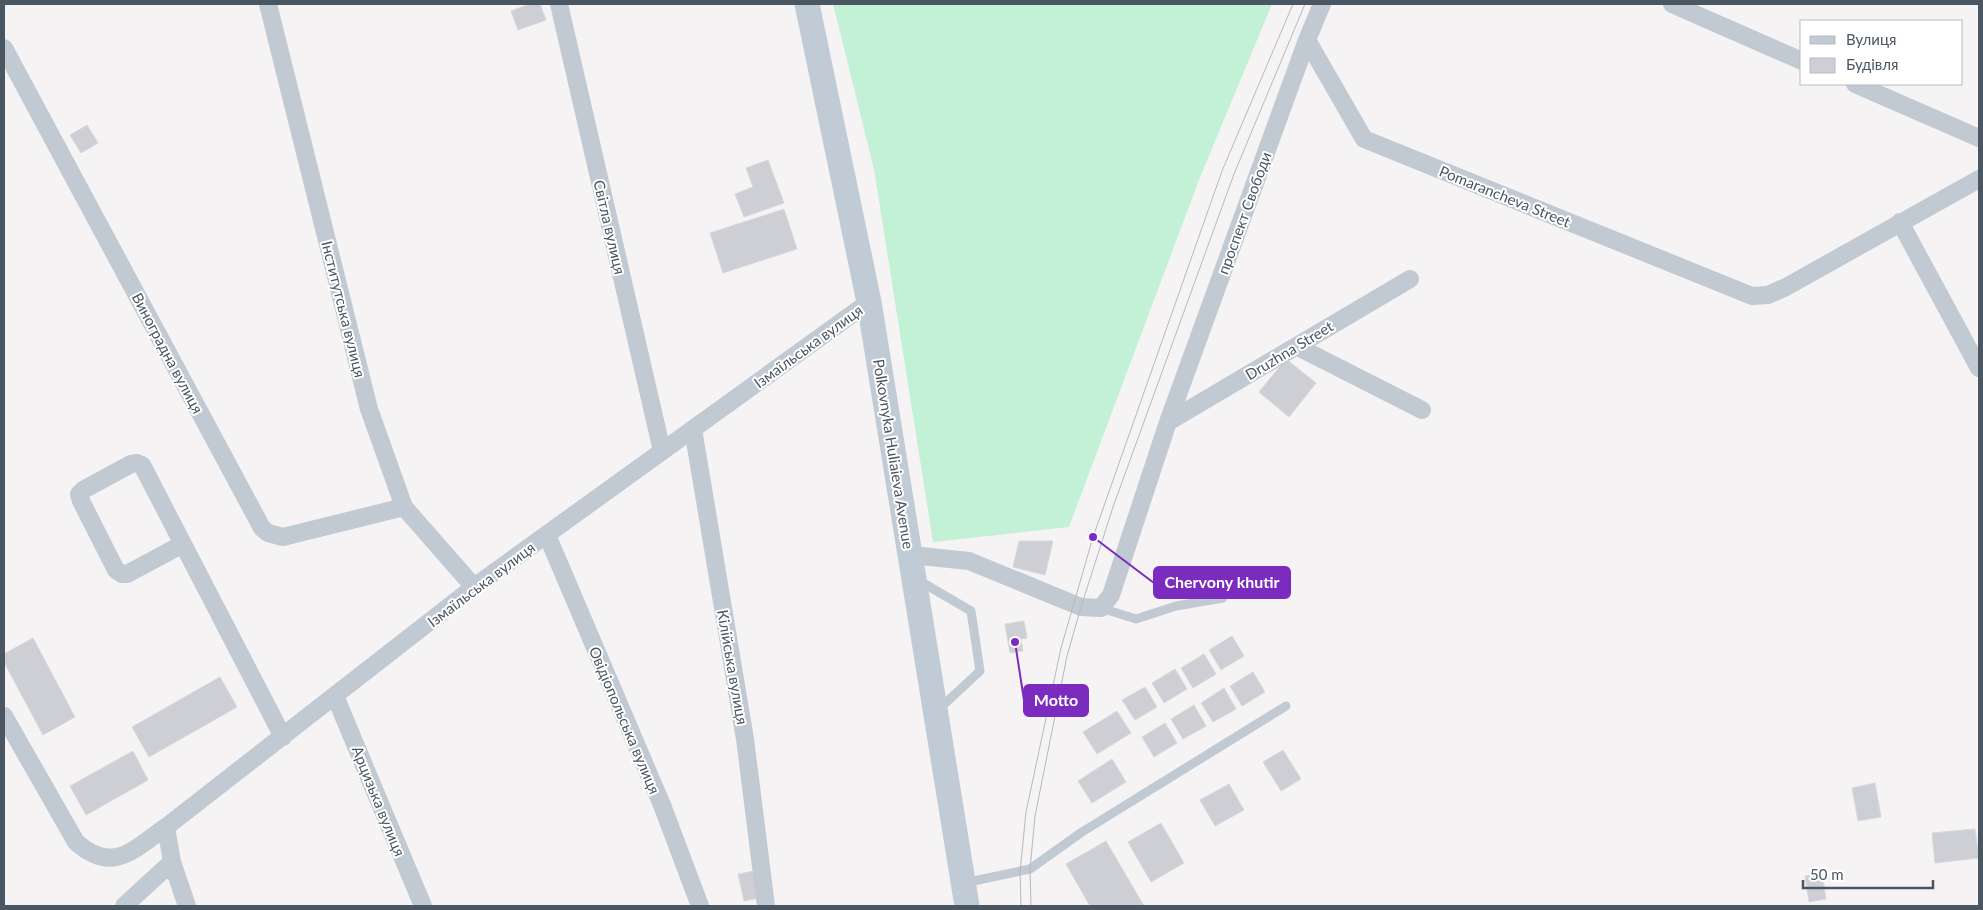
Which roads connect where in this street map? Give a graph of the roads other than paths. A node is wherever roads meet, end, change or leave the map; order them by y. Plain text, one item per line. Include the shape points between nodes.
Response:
1 (268, 4) edge
2 (559, 4) edge
3 (807, 4) edge
4 (1322, 4) edge
5 (1672, 4) edge
6 (1307, 40) junction
7 (4, 48) edge
8 (1800, 59) edge
9 (1857, 85) edge
10 (1979, 138) edge
11 (1979, 178) edge
12 (1900, 222) junction
13 (1410, 279) dead end
14 (869, 302) junction
15 (1296, 346) junction
16 (1979, 368) edge
17 (1422, 410) dead end
18 (1168, 422) junction
19 (693, 429) junction
20 (662, 451) junction
21 (404, 507) junction
22 (547, 535) junction
23 (183, 544) junction
24 (913, 567) junction
25 (474, 587) junction
26 (1223, 598) dead end
27 (1101, 608) junction
28 (335, 696) junction
29 (1286, 706) dead end
30 (936, 712) junction
31 (4, 716) edge
32 (283, 736) junction
33 (166, 827) junction
34 (172, 862) junction
35 (966, 895) edge
36 (124, 906) edge
37 (187, 906) edge
38 (422, 906) edge
39 (700, 906) edge
40 (766, 906) edge

1 - 21 street, Інститутська вулиця via 369,410
2 - 20 street, Світла вулиця
3 - 14 main road, Polkovnyka Huliaieva Avenue
4 - 6 street, проспект Свободи
5 - 8 street
6 - 12 street, Pomarancheva Street via 1364,140 1752,296 1768,295 1786,287
6 - 18 street, проспект Свободи
7 - 21 street, Виноградна вулиця via 262,528 283,537
9 - 10 street
11 - 12 street
12 - 16 street
13 - 15 street, Druzhna Street
14 - 19 street, Ізмаїльська вулиця
14 - 24 main road, Polkovnyka Huliaieva Avenue
15 - 17 street
15 - 18 street, Druzhna Street
18 - 27 street, проспект Свободи via 1112,595
19 - 20 street, Ізмаїльська вулиця
19 - 40 street, Кілійська вулиця via 745,739
20 - 22 street, Ізмаїльська вулиця
21 - 25 street, Інститутська вулиця
22 - 25 street, Ізмаїльська вулиця
22 - 39 street, Овідіопольська вулиця via 662,804
23 - 23 street via 122,574 116,570 79,494 137,463 142,466
23 - 32 street
24 - 27 street via 970,561 1081,607
24 - 30 main road, Polkovnyka Huliaieva Avenue
24 - 30 lane via 971,611 980,671
25 - 28 street, Ізмаїльська вулиця
26 - 27 lane via 1176,606 1136,619
28 - 32 street, Ізмаїльська вулиця
28 - 38 street, Арцизька вулиця
29 - 35 lane via 1082,832 1030,869
30 - 35 main road, Polkovnyka Huliaieva Avenue
31 - 33 street, Ізмаїльська вулиця via 76,842 86,850 98,856 124,856
32 - 33 street, Ізмаїльська вулиця
33 - 34 street
34 - 36 street
34 - 37 street

